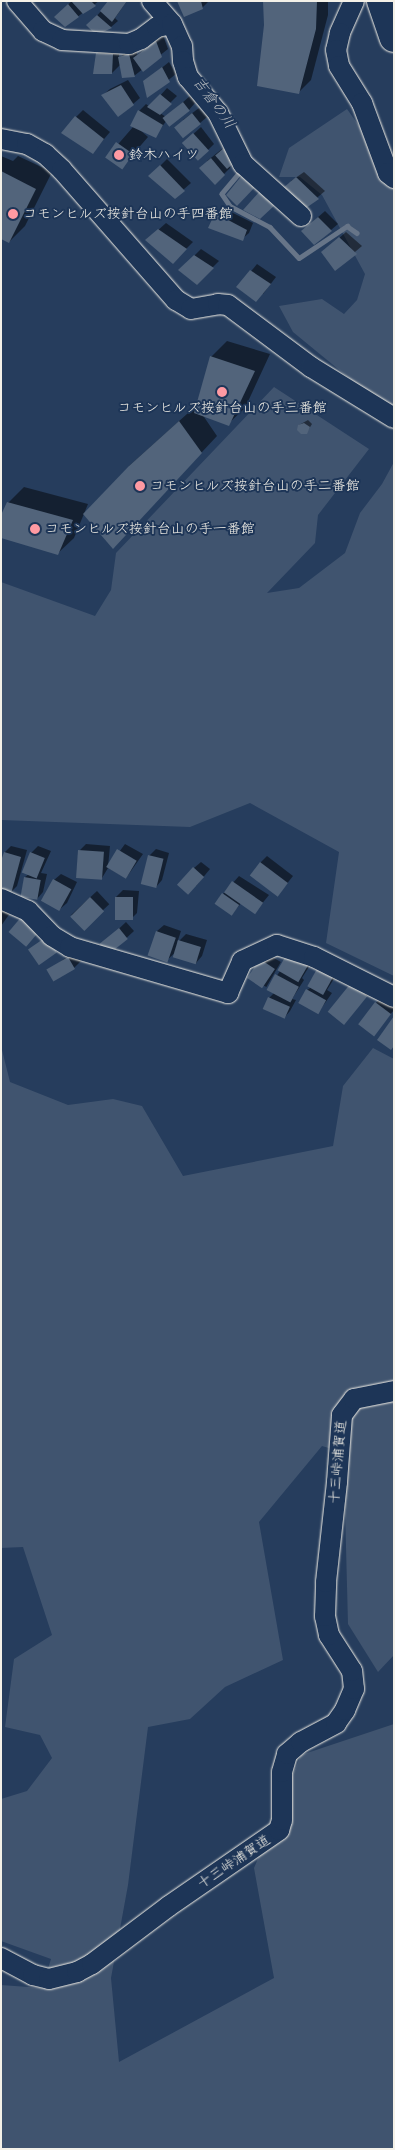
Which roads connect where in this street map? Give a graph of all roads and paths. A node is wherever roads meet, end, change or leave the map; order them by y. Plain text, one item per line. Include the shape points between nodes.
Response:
1 (17, 1) edge
2 (152, 1) edge
3 (354, 1) edge
4 (381, 1) edge
5 (172, 24) junction
6 (394, 38) edge
7 (1, 139) edge
8 (394, 178) edge
9 (302, 216) dead end
10 (394, 418) edge
11 (1, 899) edge
12 (394, 997) edge
13 (394, 1391) edge
14 (1, 1958) edge

1 - 5 street via 42,31 62,40 129,44 157,27
2 - 5 street
3 - 8 street via 336,50 339,66 362,104 388,173
4 - 6 highway
5 - 9 street via 182,46 188,77 218,113 243,164
7 - 10 street via 27,144 45,154 176,300 191,309 228,305 311,368
11 - 12 street via 28,910 52,936 70,947 228,993 242,962 277,945 314,958
13 - 14 street, 十三峠浦賀道 via 354,1399 342,1415 325,1616 329,1635 352,1671 354,1689 336,1723 301,1742 288,1754 282,1772 279,1830 77,1972 49,1979 33,1975

